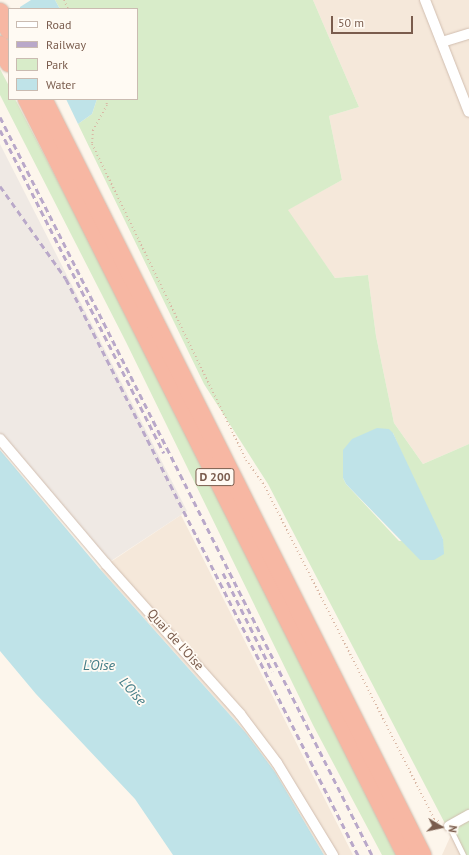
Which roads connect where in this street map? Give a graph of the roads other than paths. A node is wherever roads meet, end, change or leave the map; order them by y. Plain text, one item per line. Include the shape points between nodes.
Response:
1 (425, 0) edge
2 (0, 12) edge
3 (8, 28) edge
4 (469, 34) edge
5 (442, 42) junction
6 (0, 45) edge
7 (8, 61) edge
8 (28, 100) edge
9 (44, 100) edge
10 (469, 112) edge
11 (0, 439) edge
12 (469, 815) edge
13 (449, 826) joint
14 (332, 855) edge
15 (406, 855) edge
16 (422, 855) edge
17 (463, 855) edge

1 - 5 street
2 - 3 highway
4 - 5 street
5 - 10 street
6 - 7 highway
8 - 15 highway, D 200
9 - 16 highway, D 200
11 - 14 street, Quai de l'Oise via 106,564 240,714 284,775
12 - 13 street
13 - 17 lane

